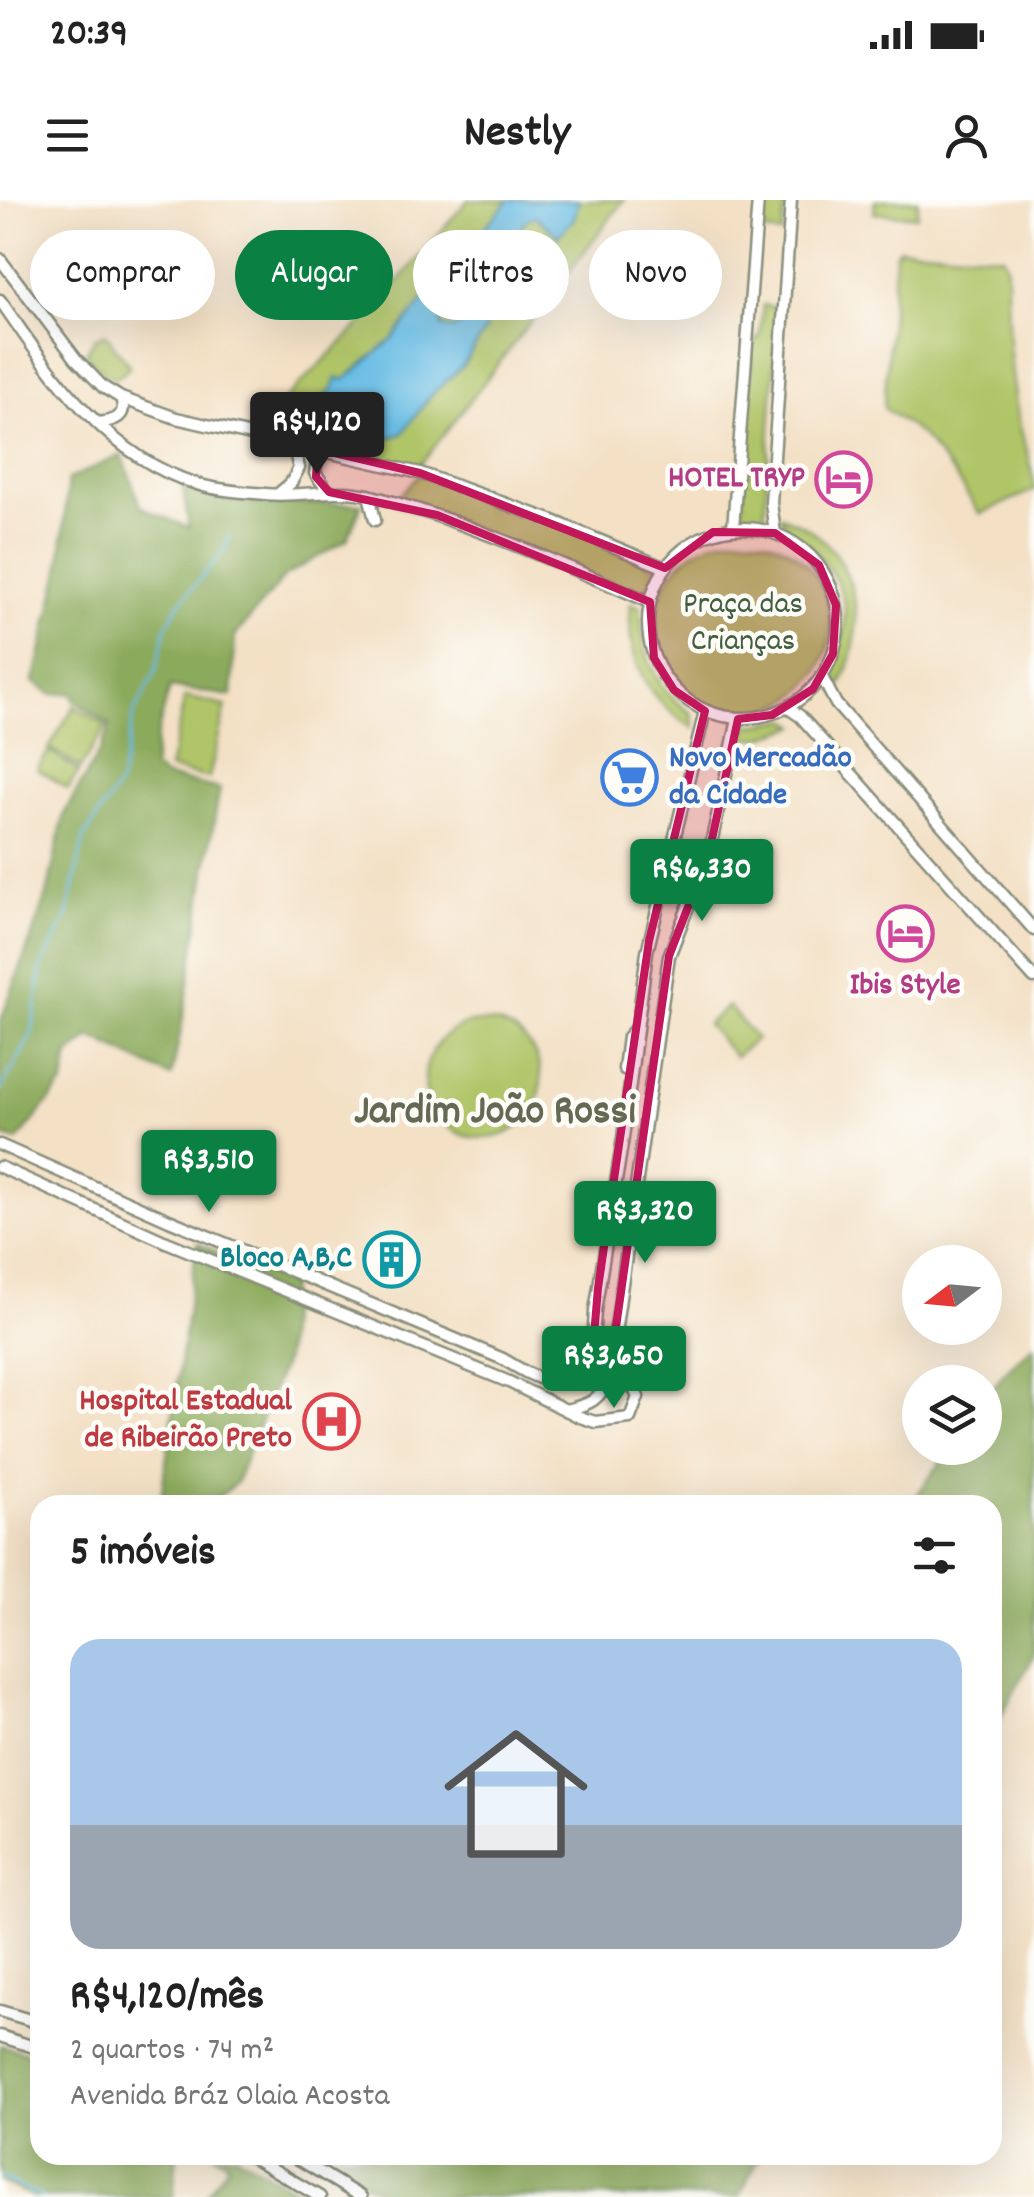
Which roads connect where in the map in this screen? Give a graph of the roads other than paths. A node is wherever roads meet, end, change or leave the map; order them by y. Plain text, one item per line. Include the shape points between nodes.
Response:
1 (758, 200) edge
2 (791, 200) edge
3 (0, 259) edge
4 (0, 300) edge
5 (121, 398) junction
6 (98, 423) junction
7 (293, 445) junction
8 (326, 451) junction
9 (329, 492) junction
10 (278, 495) junction
11 (369, 495) junction
12 (376, 520) dead end
13 (732, 528) junction
14 (775, 533) junction
15 (664, 568) junction
16 (650, 602) junction
17 (822, 676) junction
18 (788, 708) junction
19 (705, 711) junction
20 (738, 720) junction
21 (1034, 930) edge
22 (1034, 978) edge
23 (628, 1091) junction
24 (649, 1098) junction
25 (0, 1145) edge
26 (0, 1167) edge
27 (592, 1360) junction
28 (611, 1362) junction
29 (566, 1410) junction
30 (0, 2012) edge
31 (30, 2020) edge
32 (0, 2036) edge
33 (30, 2046) edge
34 (266, 2165) edge
35 (308, 2165) edge
36 (320, 2197) edge
37 (361, 2197) edge

1 - 13 main road
2 - 14 main road via 771,502
3 - 5 main road via 76,360
4 - 6 main road via 63,388
5 - 6 main road via 122,415
5 - 7 main road
6 - 10 main road via 175,476
7 - 8 main road
7 - 10 main road via 299,468
8 - 9 main road via 314,474
8 - 15 main road via 420,473
9 - 10 main road
9 - 11 main road
11 - 12 main road
11 - 16 main road via 510,541
13 - 14 main road
13 - 15 main road via 694,540
14 - 17 main road via 819,566 836,605 836,641
15 - 16 main road
16 - 19 main road via 654,658 674,690
17 - 18 main road
17 - 21 main road via 836,704
18 - 20 main road
18 - 22 main road
19 - 20 main road
19 - 23 main road via 650,935
20 - 24 main road via 709,852 671,947
23 - 24 main road
23 - 27 main road
24 - 28 main road
25 - 27 main road via 534,1377 562,1381
26 - 29 main road
27 - 28 main road
28 - 29 main road via 599,1398
28 - 29 main road via 638,1398 630,1418 595,1422
30 - 31 main road
32 - 33 main road
34 - 36 main road
35 - 37 main road

